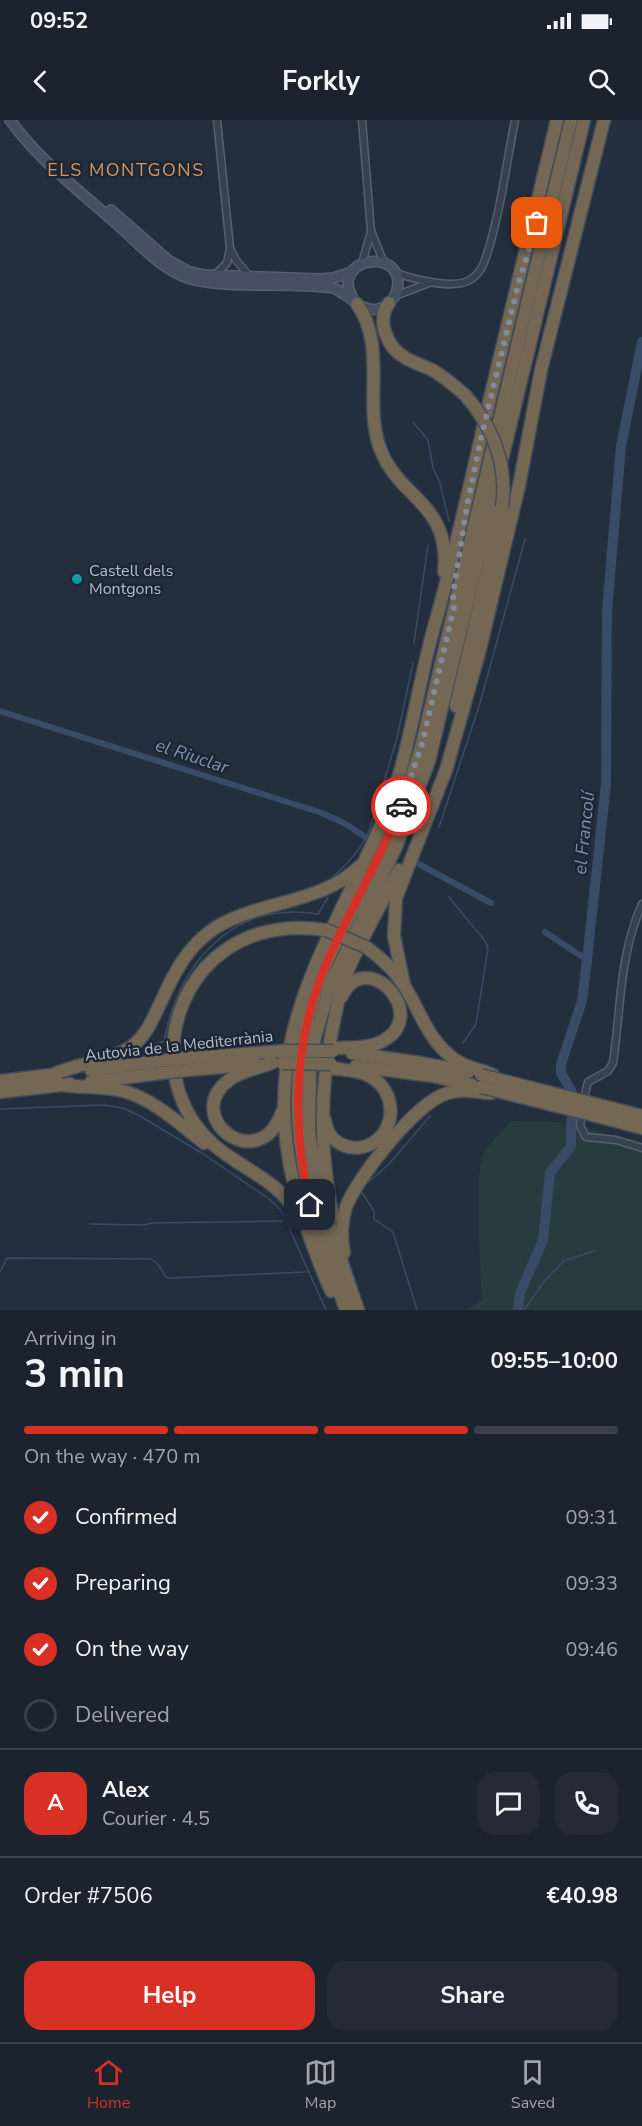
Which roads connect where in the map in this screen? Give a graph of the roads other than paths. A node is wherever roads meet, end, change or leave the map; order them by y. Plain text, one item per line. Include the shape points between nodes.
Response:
1 (10, 120) edge
2 (17, 120) edge
3 (217, 120) edge
4 (362, 120) edge
5 (515, 120) edge
6 (557, 120) edge
7 (584, 120) edge
8 (604, 120) edge
9 (570, 123) edge
10 (371, 231) junction
11 (230, 248) junction
12 (362, 263) junction
13 (384, 263) junction
14 (523, 267) junction
15 (352, 272) junction
16 (394, 272) junction
17 (215, 275) junction
18 (251, 277) junction
19 (432, 282) junction
20 (392, 300) junction
21 (356, 302) junction
22 (533, 334) junction
23 (527, 433) junction
24 (467, 505) junction
25 (454, 607) junction
26 (436, 620) junction
27 (456, 731) junction
28 (441, 765) junction
29 (365, 861) junction
30 (642, 904) edge
31 (404, 985) junction
32 (338, 1006) junction
33 (330, 1056) junction
34 (279, 1059) junction
35 (160, 1067) junction
36 (313, 1067) junction
37 (52, 1075) junction
38 (0, 1081) edge
39 (481, 1081) junction
40 (63, 1086) junction
41 (323, 1086) junction
42 (0, 1092) edge
43 (284, 1099) junction
44 (586, 1108) junction
45 (642, 1116) edge
46 (642, 1128) edge
47 (642, 1148) edge
48 (258, 1176) junction
49 (344, 1254) junction
50 (331, 1291) junction
51 (339, 1310) edge
52 (346, 1310) edge
53 (360, 1310) edge

1 - 21 main road via 62,175 179,274 209,281 323,286 341,291
2 - 17 main road via 62,167 168,260 189,272
3 - 11 street
4 - 10 street
5 - 19 street via 485,261 470,280
6 - 14 highway
7 - 22 highway
8 - 23 highway
9 - 14 highway
9 - 25 highway
10 - 12 street
10 - 13 street
11 - 17 street via 227,263
11 - 18 street
12 - 13 main road
12 - 15 main road
13 - 16 main road
14 - 24 highway
15 - 18 main road via 333,278
15 - 21 main road via 348,285
16 - 19 street
16 - 20 main road via 398,284
17 - 18 main road
19 - 20 street
20 - 21 main road via 374,309
20 - 28 highway, bridge via 384,311 388,340 404,358 435,372 465,394 496,446 503,476 502,507
21 - 26 highway via 371,331 375,422 381,451 394,473 428,509 441,536 445,561
22 - 23 highway
22 - 36 highway via 429,761 396,847 331,983 315,1037
23 - 27 highway via 499,570
24 - 25 highway
24 - 26 highway
25 - 52 highway via 422,744 403,802 324,969 304,1040 299,1079 299,1146 310,1205
26 - 29 highway via 398,779
27 - 28 highway
27 - 31 highway via 439,791 396,898 394,936
28 - 32 highway via 413,839 345,979
29 - 37 highway via 340,883 242,915 214,929 195,944 181,963 153,1021 137,1042 113,1057
29 - 43 highway via 300,1001 290,1042
30 - 47 street via 631,932 619,991 613,1063 608,1071 586,1085 580,1126 591,1139 616,1140
31 - 39 highway via 436,1042
31 - 48 highway, bridge via 366,947 326,930 298,927 269,930 232,946 201,973 187,993 174,1039 173,1065 182,1100 208,1139
32 - 33 highway via 351,985 373,979 391,989 400,1016 393,1032 379,1043
32 - 41 highway
33 - 34 highway, Autovia de la Mediterrània, bridge
33 - 36 highway, Autovia de la Mediterrània, bridge
33 - 39 highway, Autovia de la Mediterrània via 382,1068
33 - 41 highway via 367,1075 384,1089 391,1104 384,1133 363,1147 348,1147 334,1141 325,1124
34 - 35 highway, Autovia de la Mediterrània, bridge
34 - 36 highway, Autovia de la Mediterrània, bridge
34 - 43 highway via 225,1083 214,1102 216,1120 234,1140 256,1140 274,1128
35 - 37 highway, Autovia de la Mediterrània
35 - 40 highway, Autovia de la Mediterrània
36 - 53 highway via 309,1132 318,1192
37 - 38 highway, Autovia de la Mediterrània
39 - 44 highway, Autovia de la Mediterrània, bridge
39 - 49 highway via 438,1097 422,1108 361,1180 342,1224
40 - 42 highway, Autovia de la Mediterrània
40 - 48 highway via 133,1094
41 - 49 highway via 324,1166
43 - 50 highway via 292,1178 304,1224
44 - 45 highway, Autovia de la Mediterrània
44 - 46 highway, Autovia de la Mediterrània
48 - 50 highway via 294,1208 314,1261
49 - 53 highway
50 - 51 highway

